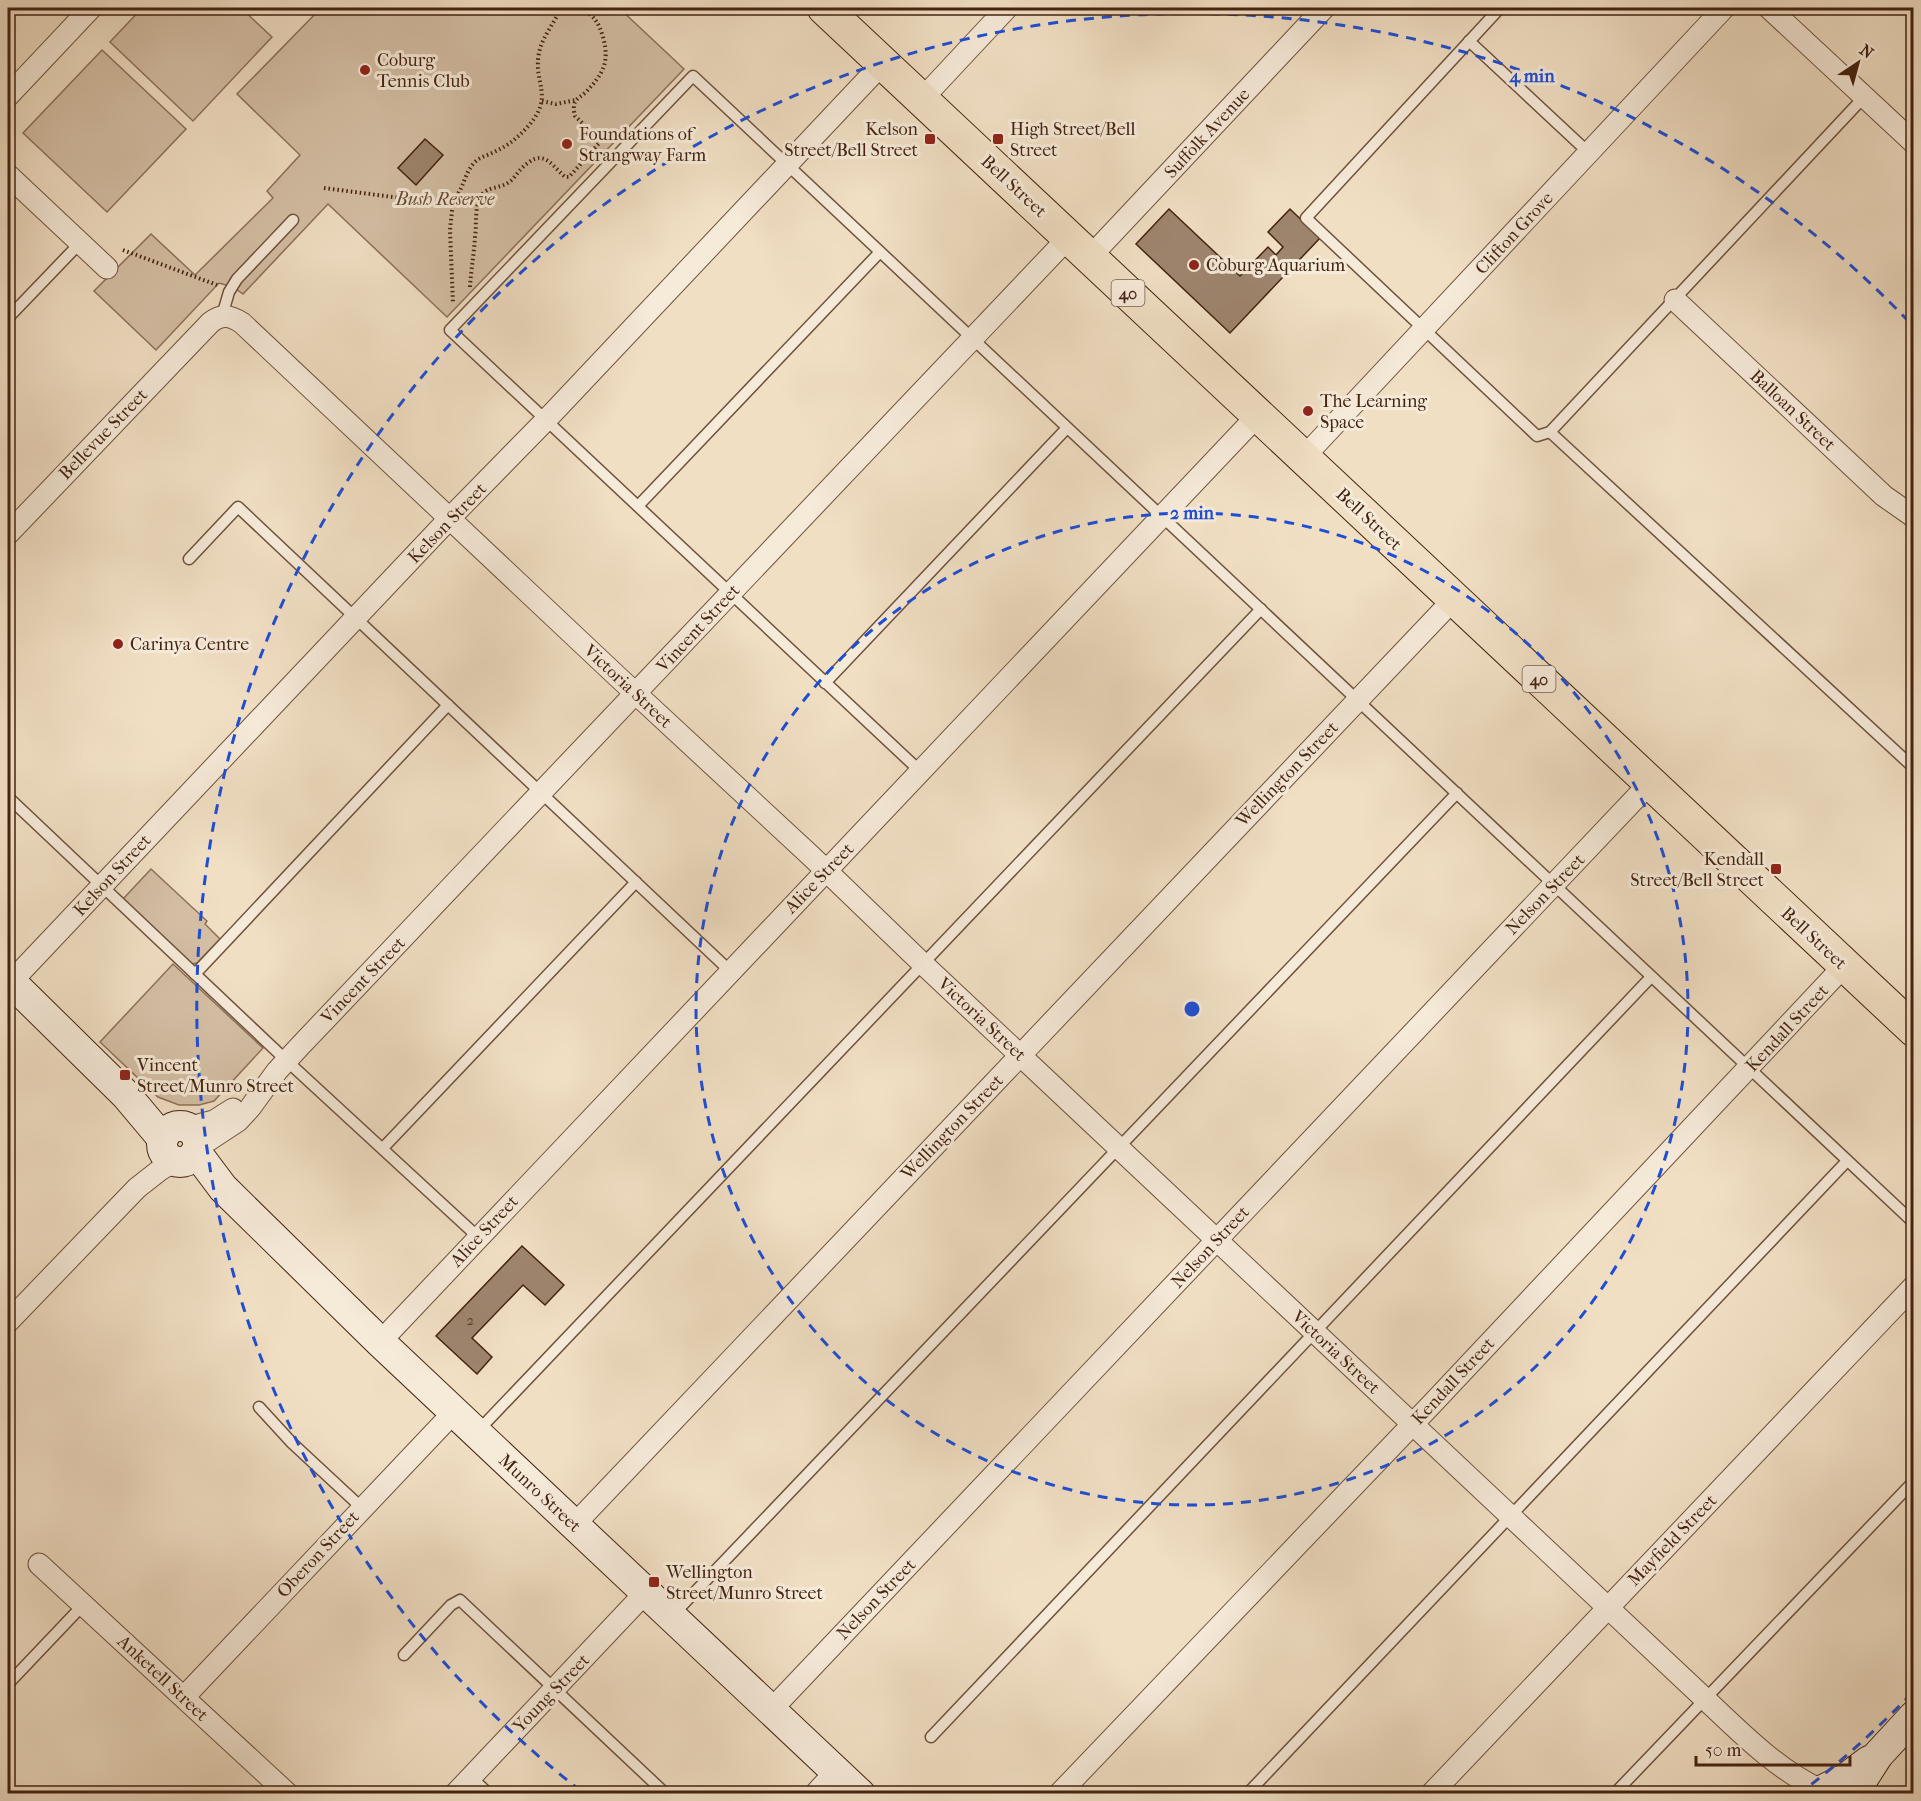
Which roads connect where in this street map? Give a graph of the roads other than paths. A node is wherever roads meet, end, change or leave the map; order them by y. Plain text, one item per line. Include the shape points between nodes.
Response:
1 (91, 8) edge
2 (824, 8) edge
3 (1007, 8) edge
4 (1324, 8) edge
5 (1500, 8) edge
6 (1724, 8) edge
7 (1769, 8) edge
8 (1469, 41) junction
9 (883, 63) junction
10 (8, 96) edge
11 (1864, 97) junction
12 (922, 99) junction
13 (1914, 143) edge
14 (1589, 153) junction
15 (787, 165) junction
16 (8, 175) edge
17 (293, 220) dead end
18 (80, 243) junction
19 (1080, 247) junction
20 (880, 252) junction
21 (107, 268) dead end
22 (1675, 300) junction
23 (222, 316) junction
24 (8, 318) edge
25 (1425, 329) junction
26 (972, 339) junction
27 (1258, 415) junction
28 (546, 420) junction
29 (1067, 428) junction
30 (1550, 432) junction
31 (1303, 458) junction
32 (638, 506) junction
33 (1162, 517) junction
34 (1914, 517) edge
35 (450, 518) junction
36 (8, 534) edge
37 (189, 559) dead end
38 (731, 593) junction
39 (1454, 599) junction
40 (1261, 609) junction
41 (356, 618) junction
42 (825, 683) junction
43 (636, 694) junction
44 (1358, 700) junction
45 (448, 705) junction
46 (1914, 768) edge
47 (921, 772) junction
48 (1650, 783) junction
49 (541, 793) junction
50 (1457, 793) junction
51 (8, 797) edge
52 (826, 870) junction
53 (636, 882) junction
54 (1554, 884) junction
55 (103, 886) junction
56 (923, 964) junction
57 (1844, 966) junction
58 (730, 971) junction
59 (195, 974) junction
60 (1651, 977) junction
61 (9, 980) edge
62 (1908, 1015) edge
63 (1020, 1055) junction
64 (282, 1066) junction
65 (1748, 1068) junction
66 (180, 1145) junction
67 (1118, 1147) junction
68 (383, 1148) junction
69 (1847, 1161) junction
70 (1914, 1223) edge
71 (478, 1237) junction
72 (1217, 1240) junction
73 (1914, 1286) edge
74 (8, 1322) edge
75 (1314, 1332) junction
76 (380, 1342) junction
77 (259, 1407) dead end
78 (454, 1412) junction
79 (1413, 1424) junction
80 (476, 1433) junction
81 (1914, 1481) edge
82 (362, 1508) junction
83 (1510, 1515) junction
84 (575, 1524) junction
85 (39, 1564) dead end
86 (646, 1592) junction
87 (83, 1605) junction
88 (1608, 1607) junction
89 (672, 1616) junction
90 (404, 1655) dead end
91 (8, 1684) edge
92 (555, 1690) junction
93 (184, 1697) junction
94 (1704, 1698) junction
95 (771, 1710) junction
96 (1914, 1716) edge
97 (931, 1737) dead end
98 (1759, 1749) junction
99 (1878, 1755) junction
100 (836, 1771) junction
101 (471, 1777) junction
102 (649, 1778) junction
103 (641, 1787) dead end
104 (1817, 1792) edge
105 (288, 1794) edge
106 (455, 1794) edge
107 (489, 1794) edge
108 (666, 1794) edge
109 (815, 1794) edge
110 (860, 1794) edge
111 (1059, 1794) edge
112 (1247, 1794) edge
113 (1431, 1794) edge
114 (1614, 1794) edge
115 (1853, 1794) edge

1 - 10 street
2 - 9 highway, Bell Street / 40
3 - 12 street
4 - 19 street, Suffolk Avenue
5 - 8 lane
6 - 14 street, Clifton Grove
7 - 11 street
8 - 14 lane
8 - 25 lane via 1306,218
9 - 12 highway, Bell Street / 40
9 - 15 street, Kelson Street
11 - 13 street
11 - 22 lane
12 - 19 highway, Bell Street / 40
14 - 25 street, Clifton Grove
15 - 20 lane
15 - 28 street, Kelson Street
15 - 28 lane via 693,76 450,330
16 - 18 street
17 - 23 lane via 234,283
18 - 21 street
18 - 24 lane
19 - 26 street, Vincent Street
19 - 27 highway, Bell Street / 40
20 - 26 lane
20 - 32 lane
22 - 30 lane
22 - 34 street, Balloan Street via 1884,496
23 - 35 street, Victoria Street via 242,322
23 - 36 street, Bellevue Street via 199,333
25 - 30 lane via 1537,436
25 - 31 street, Clifton Grove
26 - 29 lane
26 - 38 street, Vincent Street
27 - 31 highway, Bell Street / 40
27 - 33 street, Alice Street
28 - 32 lane
28 - 35 street, Kelson Street
29 - 33 lane
29 - 42 lane
30 - 46 lane
31 - 39 highway, Bell Street / 40
32 - 38 lane
33 - 40 lane
33 - 47 street, Alice Street
35 - 41 street, Kelson Street
35 - 43 street, Victoria Street
37 - 41 lane via 238,507
38 - 42 lane
38 - 43 street, Vincent Street
39 - 44 street, Wellington Street
39 - 48 highway, Bell Street / 40
40 - 44 lane
40 - 56 lane
41 - 45 lane
41 - 55 street, Kelson Street
42 - 47 lane
43 - 49 street, Vincent Street
43 - 52 street, Victoria Street
44 - 50 lane
44 - 63 street, Wellington Street
45 - 49 lane
45 - 59 lane
47 - 52 street, Alice Street
48 - 54 street, Nelson Street
48 - 57 highway, Bell Street / 40
49 - 53 lane
49 - 64 street, Vincent Street
50 - 54 lane
50 - 67 lane
51 - 55 lane
52 - 56 street, Victoria Street
52 - 58 street, Alice Street
53 - 58 lane
53 - 68 lane
54 - 60 lane
54 - 72 street, Nelson Street
55 - 59 lane
55 - 61 street, Kelson Street
56 - 63 street, Victoria Street
56 - 80 lane
57 - 62 highway, Bell Street / 40
57 - 65 street, Kendall Street
58 - 71 street, Alice Street
59 - 64 lane
60 - 65 lane
60 - 75 lane
61 - 66 street, Munro Street
63 - 67 street, Victoria Street
63 - 84 street, Wellington Street
64 - 66 street, Vincent Street via 238,1121
64 - 68 lane
65 - 69 lane
65 - 79 street, Kendall Street
66 - 74 street, Vincent Street via 160,1170 137,1188
66 - 76 street, Munro Street
67 - 72 street, Victoria Street
67 - 89 lane
68 - 71 lane
69 - 70 lane
69 - 83 lane
71 - 76 street, Alice Street
72 - 75 street, Victoria Street
72 - 95 street, Nelson Street
73 - 88 street, Mayfield Street
75 - 79 street, Victoria Street
75 - 97 lane
76 - 78 street, Munro Street
77 - 82 lane
78 - 80 street, Munro Street
78 - 82 street, Oberon Street
79 - 83 street, Victoria Street
79 - 111 street, Kendall Street
80 - 84 street, Munro Street
81 - 94 lane
82 - 93 street, Oberon Street
83 - 88 street, Victoria Street
83 - 112 lane
84 - 86 street, Munro Street
85 - 87 street, Anketell Street
86 - 89 street, Munro Street
86 - 92 street, Young Street
87 - 91 lane
87 - 93 street, Anketell Street
88 - 94 street, Victoria Street
88 - 113 street, Mayfield Street
89 - 95 street, Munro Street
90 - 92 lane via 460,1600
92 - 101 street, Young Street
92 - 102 lane
93 - 105 street, Anketell Street
94 - 98 street, Victoria Street
94 - 114 lane
95 - 100 street, Munro Street
96 - 99 street
98 - 104 street, Victoria Street
98 - 104 street, Victoria Street
99 - 104 street via 1845,1779
99 - 115 street
100 - 109 street
100 - 110 street, Munro Street
101 - 106 street, Young Street
101 - 107 lane
102 - 103 lane
102 - 108 lane

